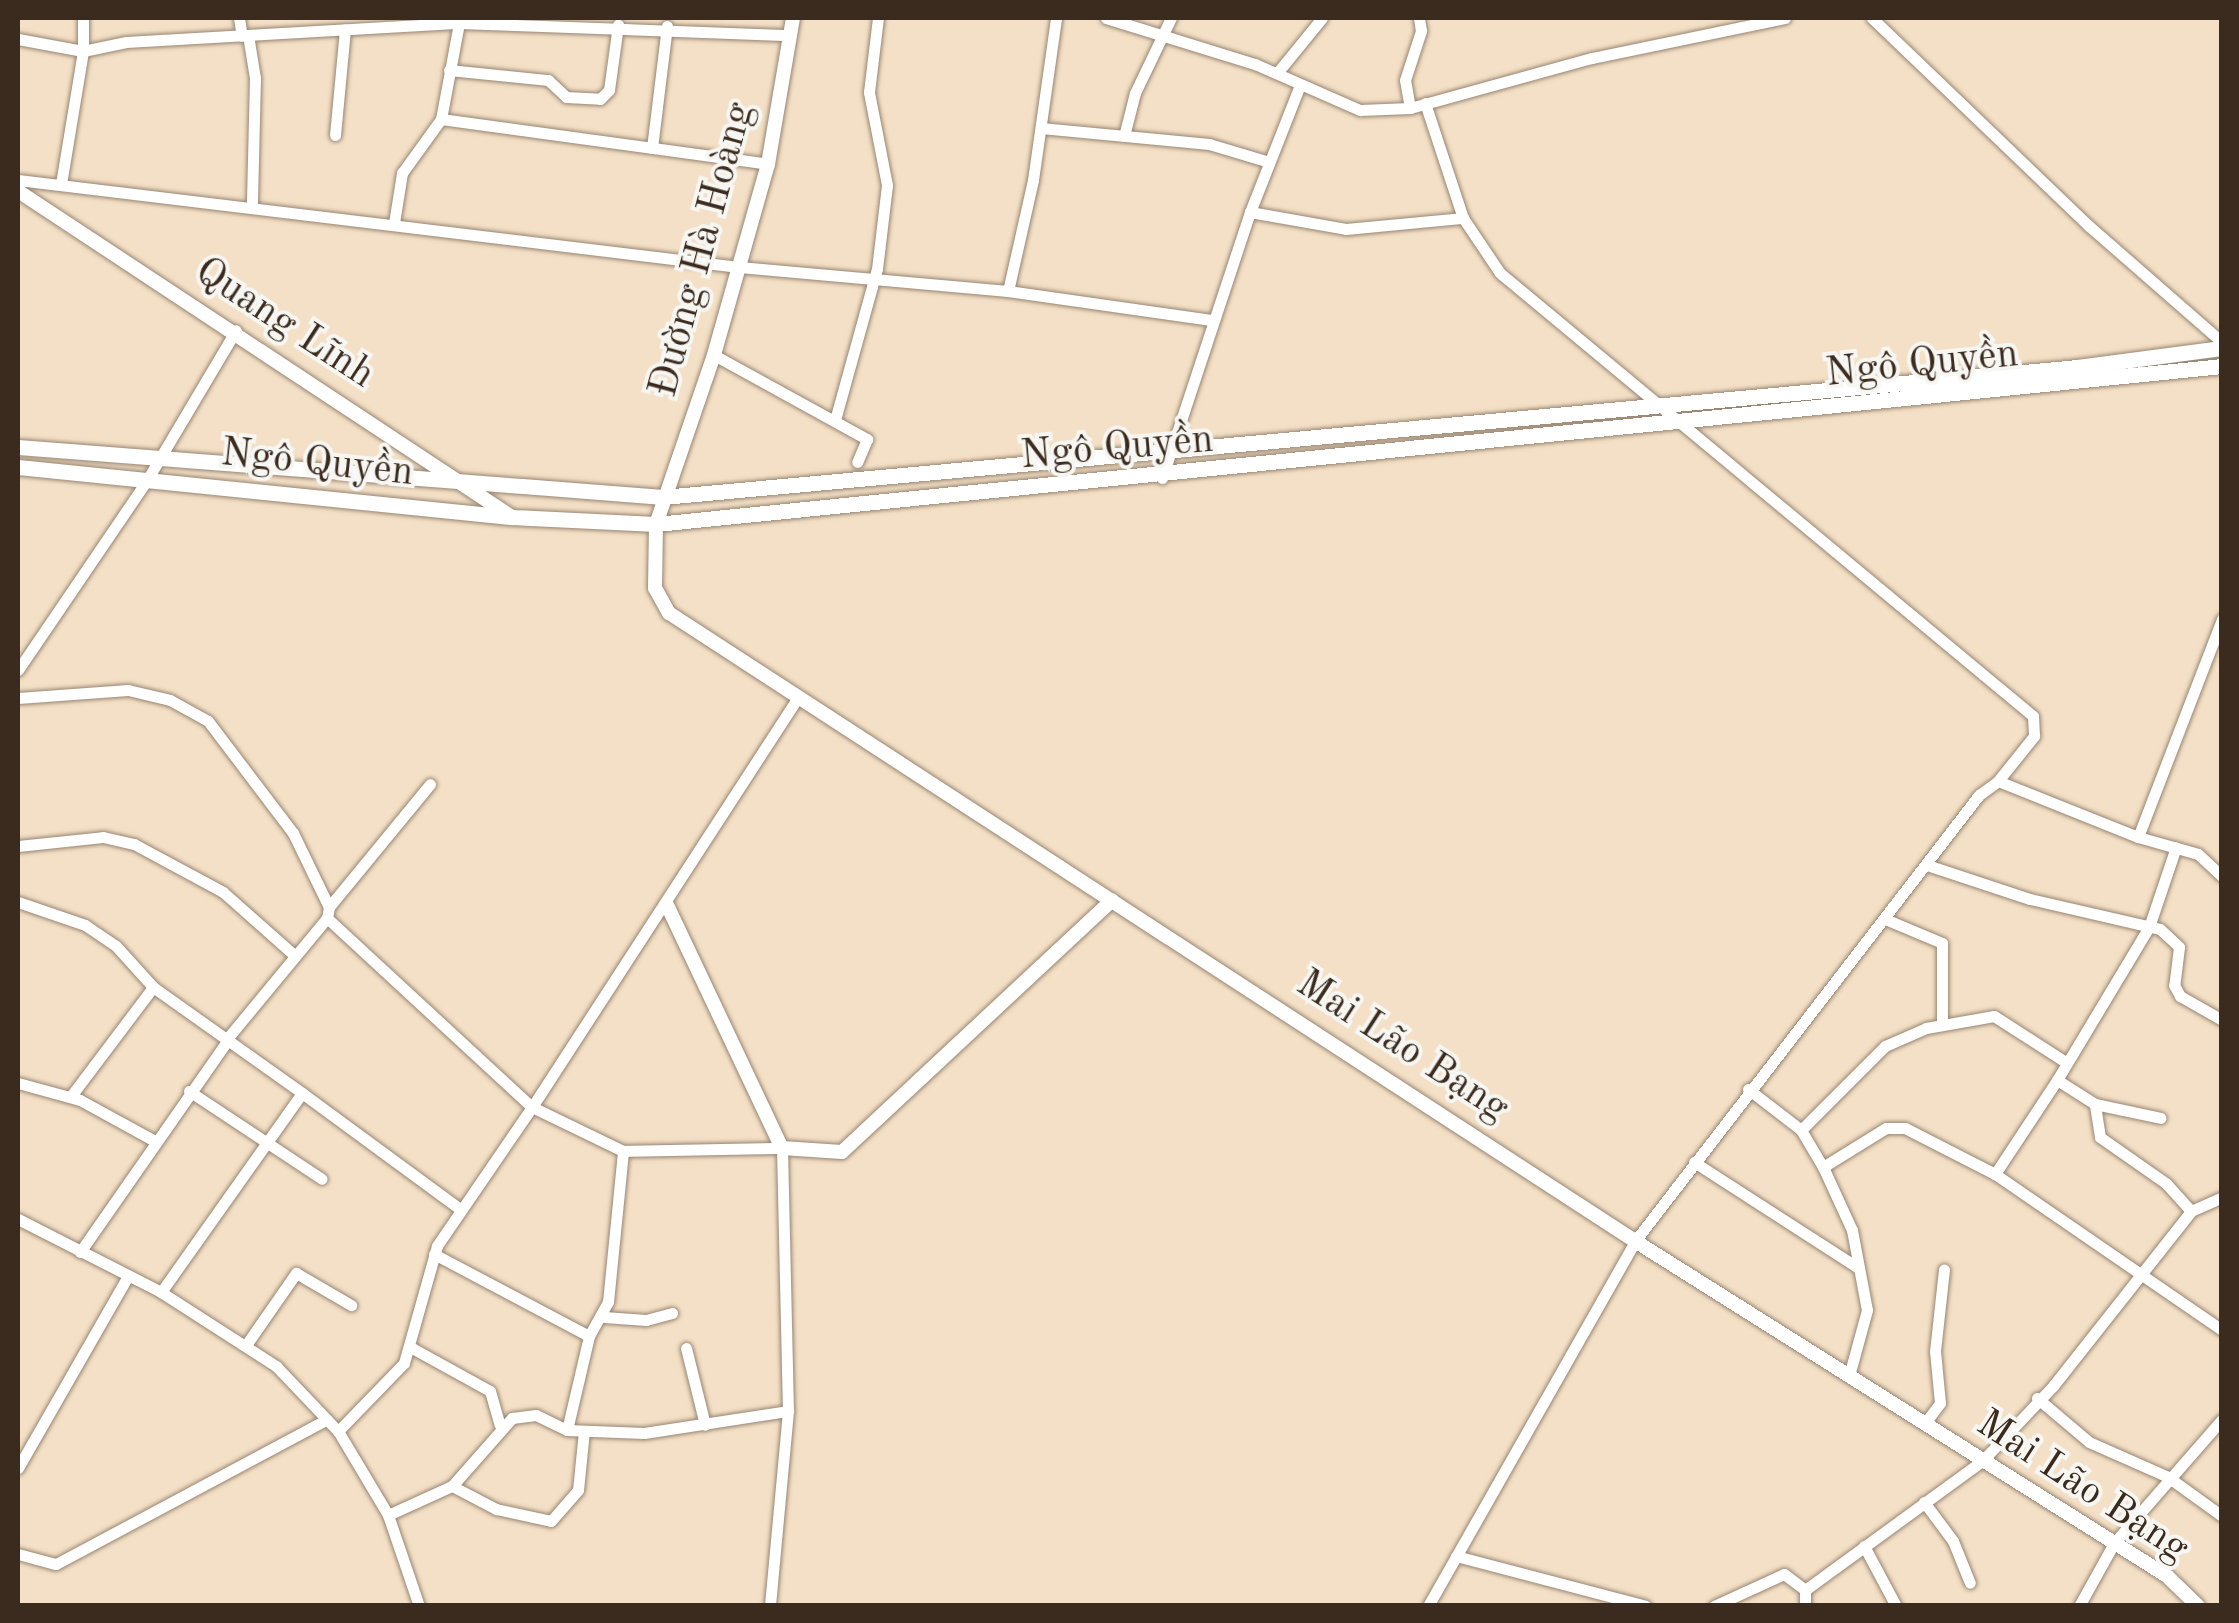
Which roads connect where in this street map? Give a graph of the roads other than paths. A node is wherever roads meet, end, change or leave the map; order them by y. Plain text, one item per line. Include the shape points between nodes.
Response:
1 (83, 18) edge
2 (239, 18) edge
3 (793, 18) edge
4 (878, 18) edge
5 (1056, 18) edge
6 (1106, 18) edge
7 (1171, 18) edge
8 (1322, 18) edge
9 (1419, 18) edge
10 (1786, 18) edge
11 (1872, 18) edge
12 (423, 21) edge
13 (459, 22) junction
14 (662, 23) edge
15 (618, 25) junction
16 (346, 29) junction
17 (1164, 30) junction
18 (790, 35) junction
19 (245, 36) junction
20 (18, 39) edge
21 (83, 51) junction
22 (449, 70) junction
23 (1276, 72) junction
24 (1300, 85) junction
25 (1425, 104) junction
26 (1410, 108) junction
27 (441, 119) junction
28 (1041, 128) junction
29 (335, 135) dead end
30 (1124, 136) junction
31 (652, 148) junction
32 (1269, 162) junction
33 (768, 164) junction
34 (18, 180) edge
35 (61, 184) junction
36 (18, 191) edge
37 (252, 205) junction
38 (1250, 212) junction
39 (1463, 218) junction
40 (394, 223) junction
41 (739, 266) junction
42 (874, 279) junction
43 (1008, 291) junction
44 (1213, 320) junction
45 (236, 330) junction
46 (2222, 345) edge
47 (714, 356) junction
48 (2222, 366) edge
49 (1659, 406) junction
50 (835, 420) junction
51 (1676, 424) junction
52 (18, 447) edge
53 (1166, 454) junction
54 (156, 460) junction
55 (857, 462) dead end
56 (18, 467) edge
57 (1162, 478) junction
58 (146, 480) junction
59 (472, 487) junction
60 (663, 497) junction
61 (512, 517) junction
62 (656, 524) junction
63 (2222, 619) edge
64 (18, 670) edge
65 (18, 698) edge
66 (797, 698) junction
67 (1998, 781) junction
68 (430, 784) dead end
69 (2138, 837) junction
70 (18, 846) edge
71 (2176, 846) junction
72 (1930, 866) junction
73 (2222, 876) edge
74 (1112, 900) junction
75 (18, 902) edge
76 (667, 905) junction
77 (328, 912) junction
78 (1886, 919) junction
79 (2149, 927) junction
80 (295, 956) junction
81 (153, 987) junction
82 (2222, 1020) edge
83 (1942, 1025) junction
84 (227, 1041) junction
85 (2064, 1060) junction
86 (2057, 1080) junction
87 (18, 1083) edge
88 (1748, 1090) junction
89 (190, 1091) junction
90 (302, 1093) junction
91 (71, 1096) junction
92 (2096, 1104) junction
93 (532, 1107) junction
94 (2161, 1118) dead end
95 (1801, 1130) junction
96 (153, 1140) junction
97 (268, 1146) junction
98 (782, 1148) junction
99 (623, 1151) junction
100 (1694, 1162) junction
101 (1823, 1167) junction
102 (1995, 1174) junction
103 (322, 1179) dead end
104 (2222, 1196) edge
105 (460, 1209) junction
106 (2190, 1211) junction
107 (18, 1219) edge
108 (1635, 1241) junction
109 (80, 1252) junction
110 (434, 1254) junction
111 (1857, 1267) junction
112 (1944, 1270) dead end
113 (2145, 1274) junction
114 (128, 1276) junction
115 (161, 1292) junction
116 (351, 1305) dead end
117 (672, 1313) dead end
118 (604, 1317) junction
119 (2222, 1330) edge
120 (589, 1336) junction
121 (246, 1344) junction
122 (412, 1348) junction
123 (686, 1348) dead end
124 (1850, 1372) junction
125 (2037, 1398) junction
126 (788, 1410) junction
127 (328, 1418) junction
128 (2222, 1419) edge
129 (1925, 1423) junction
130 (500, 1425) junction
131 (705, 1426) junction
132 (567, 1430) junction
133 (584, 1430) junction
134 (338, 1431) junction
135 (1982, 1461) junction
136 (18, 1468) edge
137 (2168, 1477) junction
138 (452, 1486) junction
139 (1924, 1502) junction
140 (388, 1515) junction
141 (2222, 1516) edge
142 (2114, 1543) junction
143 (1864, 1546) junction
144 (18, 1554) edge
145 (1456, 1556) junction
146 (1970, 1583) dead end
147 (1805, 1590) junction
148 (419, 1606) edge
149 (770, 1606) edge
150 (1428, 1606) edge
151 (1646, 1606) edge
152 (1714, 1606) edge
153 (1805, 1606) edge
154 (1896, 1606) edge
155 (2079, 1606) edge
156 (2198, 1606) edge

1 - 21 street
2 - 19 street
3 - 18 street, Đường Hà Hoàng
4 - 42 street via 869,92 887,185
5 - 28 street
6 - 17 street
7 - 17 street
8 - 23 street
9 - 26 street via 1421,31 1404,80
10 - 25 street via 1592,58
11 - 46 street
12 - 13 street
12 - 16 street
13 - 15 street
13 - 22 street
14 - 15 street
14 - 18 street
14 - 31 street
15 - 22 street via 609,90 600,99 566,97 548,80
16 - 19 street
16 - 29 street
17 - 23 street
17 - 30 street
18 - 33 street, Đường Hà Hoàng
19 - 21 street
19 - 37 street via 255,78
20 - 21 street
21 - 35 street via 66,122
22 - 27 street
23 - 24 street
24 - 26 street via 1360,110
24 - 32 street
25 - 26 street
25 - 39 street
27 - 31 street
27 - 40 street via 402,173
28 - 30 street
28 - 43 street
30 - 32 street via 1226,147
31 - 33 street
32 - 38 street
33 - 41 street, Đường Hà Hoàng
34 - 35 street
35 - 37 street
36 - 45 street, Quang Lĩnh
37 - 40 street
38 - 39 street via 1346,228
38 - 44 street
39 - 49 street via 1500,273
40 - 41 street
41 - 42 street
41 - 47 street, Đường Hà Hoàng
42 - 43 street
42 - 50 street
43 - 44 street
44 - 53 street
45 - 54 street
45 - 59 street, Quang Lĩnh
46 - 49 main road, Ngô Quyền
47 - 50 street
47 - 60 street, Đường Hà Hoàng
48 - 51 main road, Ngô Quyền
49 - 51 street
49 - 53 main road, Ngô Quyền
50 - 55 street via 867,439
51 - 57 main road, Ngô Quyền
51 - 67 street via 2033,716 2034,736
52 - 54 main road, Ngô Quyền
53 - 57 street
53 - 60 main road, Ngô Quyền
54 - 58 street
54 - 59 main road, Ngô Quyền
56 - 58 main road, Ngô Quyền
57 - 62 main road, Ngô Quyền
58 - 61 main road, Ngô Quyền
58 - 64 street
59 - 60 main road, Ngô Quyền
59 - 61 street, Quang Lĩnh
60 - 62 street, Mai Lão Bạng
61 - 62 main road, Ngô Quyền
62 - 66 street, Mai Lão Bạng via 654,588 668,613
63 - 69 street
65 - 77 street via 128,690 170,700 208,721 294,834
66 - 74 street, Mai Lão Bạng
66 - 76 street
67 - 69 street
67 - 72 street via 1979,795
68 - 77 street
69 - 71 street
70 - 80 street via 103,837 134,844 223,892
71 - 73 street via 2198,854
71 - 79 street
72 - 78 street
72 - 79 street
74 - 98 street via 842,1152
74 - 108 street, Mai Lão Bạng
75 - 81 street via 85,926 116,946
76 - 93 street
76 - 98 street
77 - 80 street
77 - 93 street
78 - 83 street via 1942,943
78 - 88 street
79 - 82 street via 2179,947 2174,985 2180,996
79 - 85 street
80 - 84 street
81 - 84 street
81 - 91 street
83 - 85 street via 1994,1016
83 - 95 street via 1884,1046
84 - 89 street
84 - 90 street
85 - 86 street
86 - 92 street
86 - 102 street
87 - 91 street
88 - 95 street
88 - 100 street
89 - 96 street
89 - 97 street
90 - 97 street
90 - 105 street
91 - 96 street
92 - 94 street
92 - 106 street via 2100,1137 2167,1184
93 - 99 street
93 - 105 street
95 - 101 street
96 - 109 street
97 - 103 street
97 - 115 street
98 - 99 street
98 - 126 street
99 - 118 street
100 - 108 street
100 - 111 street
101 - 102 street via 1886,1128 1905,1128
101 - 111 street via 1852,1230
102 - 113 street
104 - 106 street
105 - 110 street
106 - 113 street
107 - 109 street
108 - 124 street, Mai Lão Bạng
108 - 145 street
109 - 114 street
110 - 120 street
110 - 122 street
111 - 124 street via 1867,1328
112 - 129 street via 1935,1352 1940,1403
113 - 119 street
113 - 125 street
114 - 115 street
114 - 136 street
115 - 121 street
116 - 121 street via 296,1273
117 - 118 street via 646,1320
118 - 120 street
120 - 132 street
121 - 127 street
122 - 130 street via 490,1391
122 - 134 street via 390,1382
123 - 131 street
124 - 129 street, Mai Lão Bạng
125 - 135 street
125 - 137 street via 2089,1442
126 - 131 street
126 - 149 street
127 - 134 street
127 - 144 street via 56,1564
128 - 137 street
129 - 135 street, Mai Lão Bạng
130 - 132 street via 536,1415
130 - 138 street
131 - 133 street
132 - 133 street
133 - 138 street via 578,1490 551,1521 496,1509
134 - 140 street
135 - 139 street
135 - 142 street, Mai Lão Bạng
137 - 141 street
137 - 142 street
138 - 140 street
139 - 143 street
139 - 146 street via 1953,1541
140 - 148 street
142 - 155 street
142 - 156 street, Mai Lão Bạng via 2167,1576
143 - 147 street
143 - 154 street
145 - 150 street
145 - 151 street
147 - 152 street via 1784,1574
147 - 153 street

